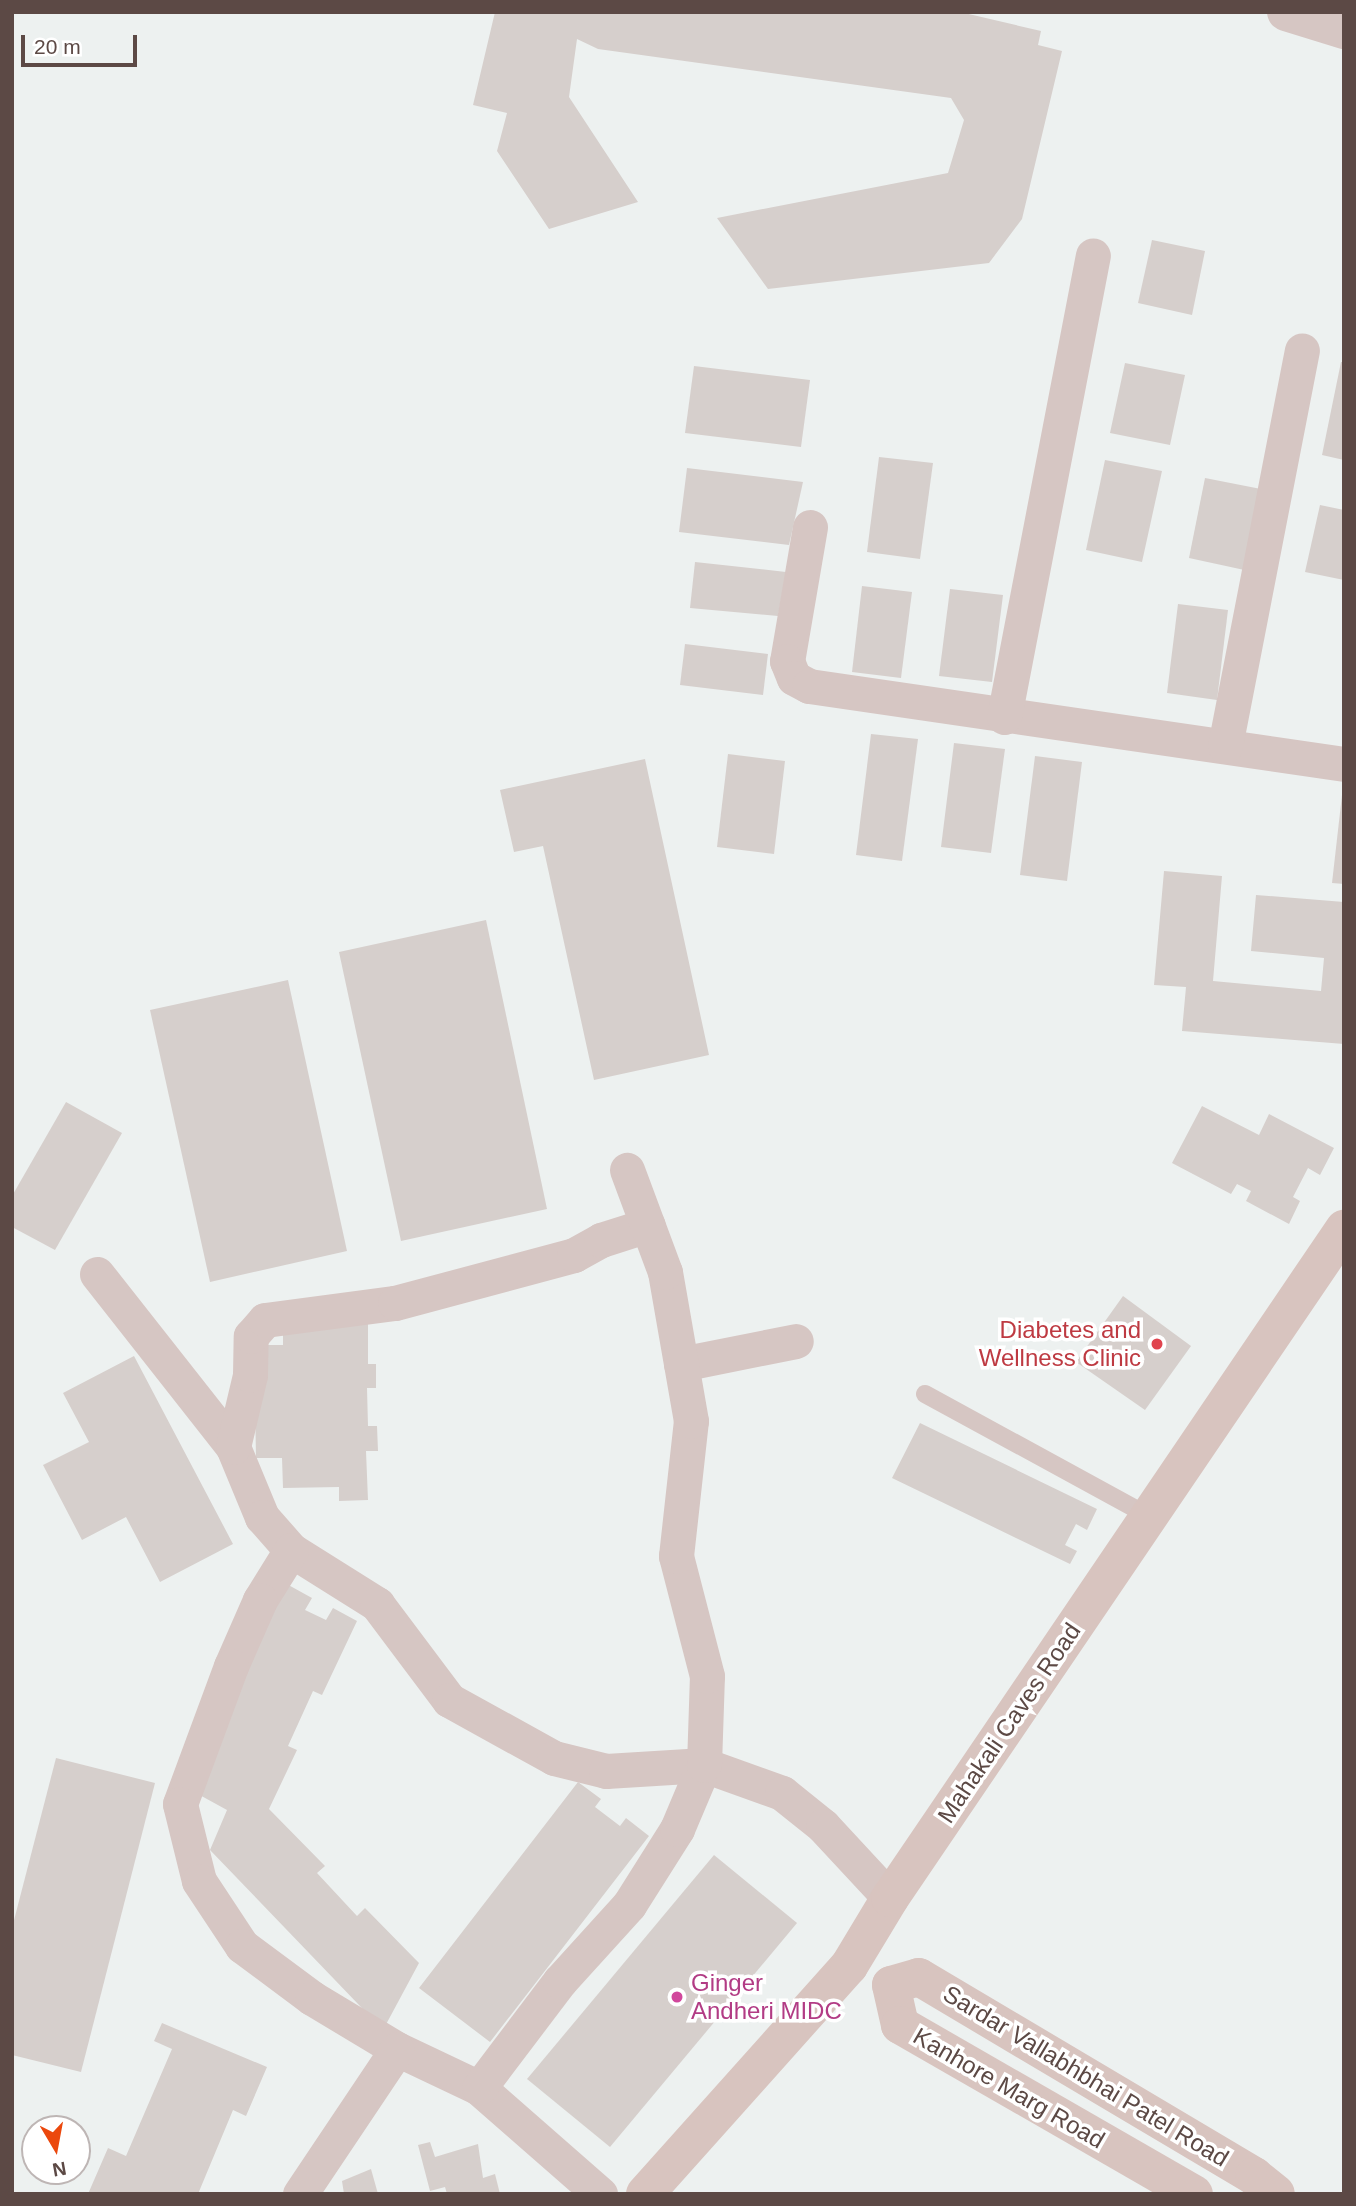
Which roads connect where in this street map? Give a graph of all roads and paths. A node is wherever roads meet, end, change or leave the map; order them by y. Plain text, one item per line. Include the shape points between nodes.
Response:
1 (1286, 12) edge
2 (1344, 30) edge
3 (1093, 256) dead end
4 (1302, 350) dead end
5 (810, 527) dead end
6 (1004, 717) junction
7 (1226, 746) junction
8 (1344, 764) edge
9 (627, 1170) dead end
10 (648, 1225) junction
11 (1344, 1229) edge
12 (97, 1274) dead end
13 (796, 1341) dead end
14 (681, 1364) junction
15 (925, 1394) dead end
16 (233, 1447) junction
17 (1149, 1516) junction
18 (291, 1550) junction
19 (704, 1765) junction
20 (890, 1898) junction
21 (849, 1966) junction
22 (891, 1985) junction
23 (397, 2049) junction
24 (479, 2088) junction
25 (300, 2194) edge
26 (600, 2194) edge
27 (645, 2194) edge
28 (1194, 2194) edge
29 (1276, 2194) edge

1 - 2 street
3 - 6 street
4 - 7 street
5 - 6 street via 787,661 794,678 809,686
6 - 7 street
7 - 8 street
9 - 10 street
10 - 14 street via 665,1272
10 - 16 street via 601,1240 574,1255 395,1303 265,1320 251,1336 250,1375
11 - 17 main road, Mahakali Caves Road
12 - 16 street
13 - 14 street
14 - 19 street via 691,1421 676,1556 707,1676
15 - 17 lane
16 - 18 street via 262,1517
17 - 20 main road, Mahakali Caves Road
18 - 19 street via 377,1604 449,1700 554,1758 606,1771
18 - 23 street via 260,1600 230,1666 180,1804 199,1881 242,1946 312,1998
19 - 20 street via 782,1793 823,1826
19 - 24 street via 677,1829 629,1905 559,1981
20 - 21 main road, Mahakali Caves Road
21 - 22 main road
21 - 27 main road, Mahakali Caves Road
22 - 28 main road, Kanhore Marg Road via 900,2025
22 - 29 main road, Sardar Vallabhbhai Patel Road via 919,1977 1254,2176
23 - 24 street
23 - 25 street
24 - 26 street

